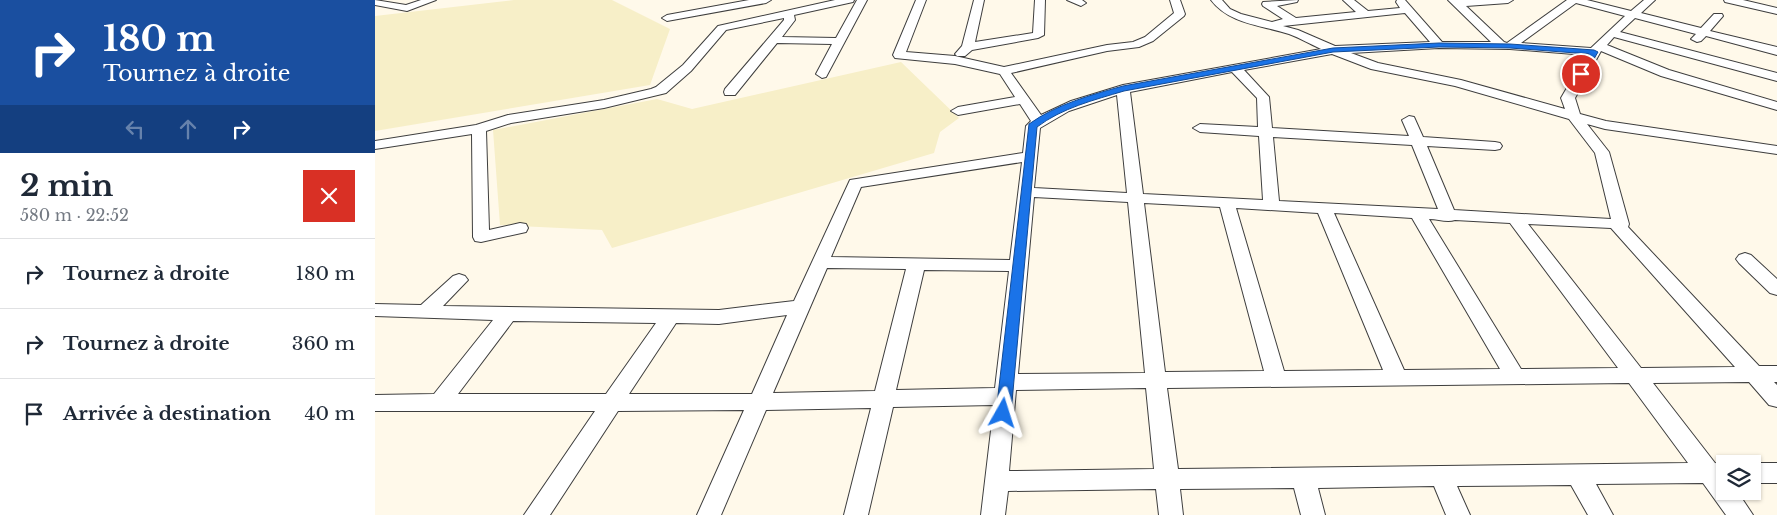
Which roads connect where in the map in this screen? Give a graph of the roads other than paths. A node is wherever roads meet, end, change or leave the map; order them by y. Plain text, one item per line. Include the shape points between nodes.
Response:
1 (431, 0) edge
2 (766, 0) edge
3 (849, 0) edge
4 (862, 0) edge
5 (921, 0) edge
6 (979, 0) edge
7 (1040, 0) edge
8 (1175, 0) edge
9 (1216, 0) edge
10 (1293, 0) edge
11 (1349, 0) edge
12 (1399, 0) edge
13 (1505, 0) edge
14 (1574, 0) edge
15 (1650, 0) edge
16 (1729, 0) edge
17 (1760, 0) edge
18 (375, 2) edge
19 (1456, 2) edge
20 (1746, 4) junction
21 (1408, 10) junction
22 (1777, 11) edge
23 (788, 14) junction
24 (1365, 14) junction
25 (1634, 14) junction
26 (1718, 16) dead end
27 (667, 18) dead end
28 (1295, 22) junction
29 (1271, 24) junction
30 (1703, 32) junction
31 (1612, 33) junction
32 (774, 40) junction
33 (840, 41) junction
34 (1439, 45) junction
35 (1506, 46) junction
36 (968, 47) junction
37 (1597, 49) junction
38 (1333, 50) junction
39 (1777, 51) edge
40 (955, 60) junction
41 (1675, 63) junction
42 (1235, 68) junction
43 (1004, 71) junction
44 (821, 74) dead end
45 (1777, 77) edge
46 (1123, 89) junction
47 (731, 92) dead end
48 (1023, 99) junction
49 (1777, 106) edge
50 (958, 110) dead end
51 (1574, 117) junction
52 (1409, 120) dead end
53 (1039, 122) junction
54 (1200, 128) dead end
55 (479, 129) junction
56 (1266, 132) junction
57 (1418, 142) junction
58 (375, 145) edge
59 (1495, 146) dead end
60 (1777, 150) edge
61 (1030, 156) junction
62 (1026, 192) junction
63 (1135, 198) junction
64 (1227, 203) junction
65 (1271, 205) junction
66 (1324, 208) junction
67 (1417, 213) junction
68 (1449, 216) junction
69 (1515, 218) junction
70 (1615, 223) junction
71 (520, 228) dead end
72 (1745, 259) dead end
73 (820, 262) junction
74 (916, 264) junction
75 (1019, 266) junction
76 (459, 280) dead end
77 (1777, 289) edge
78 (800, 307) junction
79 (375, 310) edge
80 (425, 312) junction
81 (508, 314) junction
82 (670, 317) junction
83 (1754, 374) junction
84 (1777, 374) edge
85 (1635, 375) junction
86 (1515, 377) junction
87 (1397, 378) junction
88 (1275, 379) junction
89 (1155, 380) junction
90 (1006, 388) junction
91 (883, 398) junction
92 (1777, 400) edge
93 (759, 402) junction
94 (375, 403) edge
95 (612, 403) junction
96 (439, 404) junction
97 (1716, 472) edge
98 (1716, 473) edge
99 (1761, 473) edge
100 (1777, 473) edge
101 (1578, 475) junction
102 (1441, 476) junction
103 (1303, 478) junction
104 (1167, 479) junction
105 (997, 481) junction
106 (1732, 500) edge
107 (536, 515) edge
108 (709, 515) edge
109 (855, 515) edge
110 (993, 515) edge
111 (1171, 515) edge
112 (1313, 515) edge
113 (1458, 515) edge
114 (1601, 515) edge
115 (1741, 515) edge

1 - 18 street via 407,8
2 - 27 street
3 - 23 street
4 - 33 street
5 - 40 street via 899,55
6 - 36 street
7 - 36 street via 1038,35
8 - 43 street via 1180,14 1149,39 1135,45 1107,48
9 - 29 street via 1226,11 1237,16
10 - 28 street via 1267,4
11 - 24 street
12 - 21 street
13 - 19 street
14 - 25 street
14 - 35 street
15 - 25 street
16 - 20 street
17 - 20 street
19 - 35 street
20 - 22 street
21 - 24 street
21 - 34 street
23 - 32 street via 790,20
23 - 55 street via 722,28 687,68 661,90 604,104 508,119
24 - 28 street
25 - 30 street
25 - 31 street
26 - 30 street
28 - 29 street
29 - 38 street
30 - 39 street
30 - 41 street
31 - 37 street
31 - 41 street
32 - 33 street
32 - 47 street
33 - 44 street
34 - 35 street
34 - 38 street
35 - 37 street
36 - 40 street
37 - 41 street
37 - 51 street via 1568,98
38 - 42 street
38 - 51 street via 1375,66 1457,83
40 - 43 street
41 - 45 street
41 - 49 street
42 - 46 street
42 - 56 street via 1263,97
43 - 48 street
46 - 53 street via 1049,114
46 - 63 street
48 - 50 street
48 - 53 street
51 - 60 street via 1605,125
51 - 70 street via 1602,152 1621,224
52 - 57 street
53 - 61 street via 1033,126
54 - 56 street
55 - 58 street
55 - 71 street via 481,237
56 - 57 street
56 - 65 street
57 - 59 street
57 - 68 street
61 - 62 street
61 - 73 street via 855,183
62 - 63 street
62 - 75 street
63 - 64 street
63 - 89 street
64 - 65 street
64 - 88 street
65 - 66 street
66 - 67 street
66 - 87 street
67 - 68 street
67 - 86 street
68 - 69 street
69 - 70 street
69 - 85 street
70 - 83 street
72 - 77 street
73 - 74 street
73 - 78 street
74 - 75 street
74 - 91 street
75 - 90 street
76 - 80 street
78 - 82 street via 719,317
78 - 93 street
79 - 80 street
80 - 81 street
81 - 82 street
81 - 96 street
82 - 95 street
83 - 84 street
83 - 85 street
83 - 92 street
85 - 86 street
85 - 97 street
86 - 87 street
87 - 88 street
88 - 89 street
89 - 90 street
89 - 104 street
90 - 91 street
90 - 105 street
91 - 93 street
91 - 109 street
93 - 95 street
93 - 108 street
94 - 96 street
95 - 96 street
95 - 107 street
98 - 101 street
99 - 100 street
101 - 102 street
101 - 114 street
102 - 103 street
102 - 113 street
103 - 104 street
103 - 112 street
104 - 105 street
104 - 111 street
105 - 110 street
106 - 115 street

